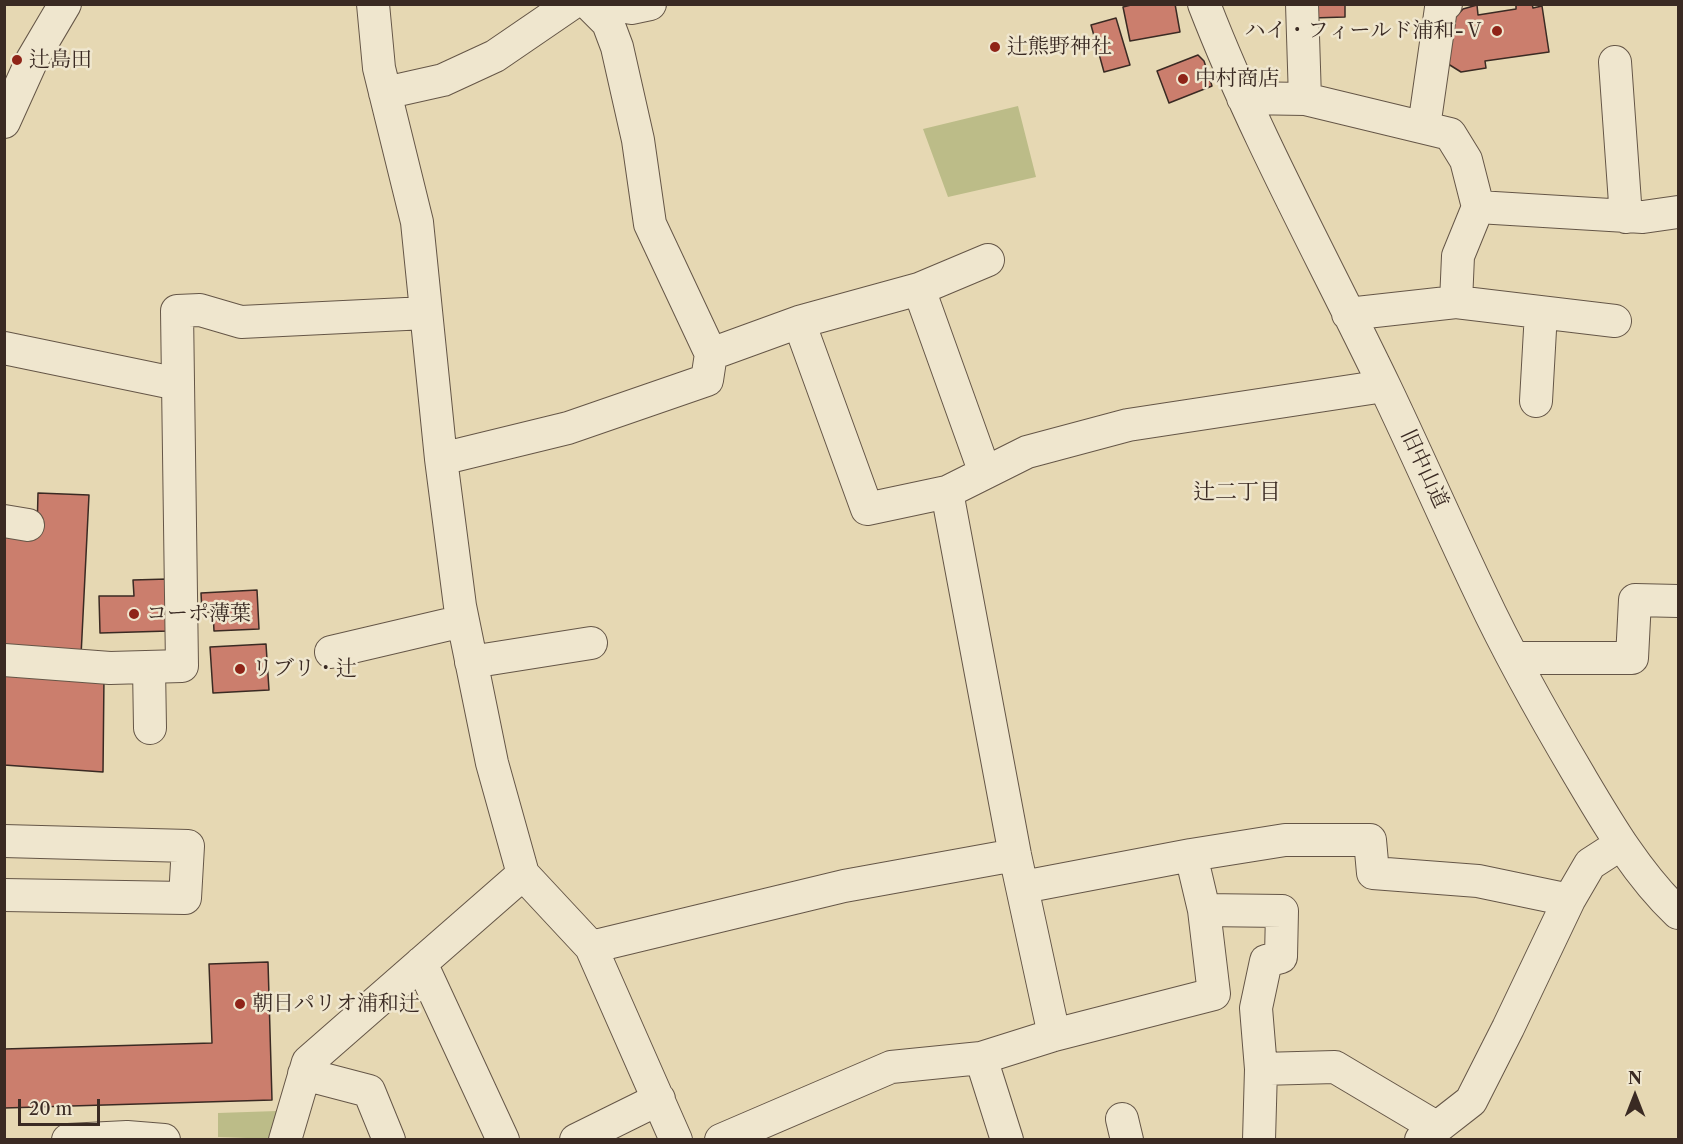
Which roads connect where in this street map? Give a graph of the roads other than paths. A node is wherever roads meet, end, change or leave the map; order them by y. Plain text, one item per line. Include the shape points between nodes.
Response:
1 (64, 4) edge
2 (373, 4) edge
3 (571, 4) edge
4 (589, 4) edge
5 (614, 4) edge
6 (650, 4) edge
7 (1204, 4) edge
8 (1302, 4) edge
9 (1446, 4) edge
10 (1615, 62) dead end
11 (386, 93) junction
12 (1243, 98) junction
13 (1305, 99) junction
14 (4, 122) edge
15 (1424, 127) junction
16 (1478, 207) junction
17 (1678, 212) edge
18 (1626, 217) junction
19 (988, 260) dead end
20 (919, 289) junction
21 (1456, 302) junction
22 (1541, 312) junction
23 (426, 313) junction
24 (1348, 314) junction
25 (1616, 321) dead end
26 (799, 322) junction
27 (4, 348) edge
28 (711, 354) junction
29 (178, 384) junction
30 (1384, 386) junction
31 (1536, 401) dead end
32 (441, 459) junction
33 (985, 473) junction
34 (947, 492) junction
35 (1678, 601) edge
36 (463, 621) junction
37 (591, 643) dead end
38 (331, 652) dead end
39 (1513, 657) junction
40 (4, 660) edge
41 (471, 662) junction
42 (149, 667) junction
43 (150, 728) dead end
44 (4, 841) edge
45 (1621, 844) junction
46 (1015, 855) junction
47 (1191, 855) junction
48 (523, 874) junction
49 (1023, 887) junction
50 (4, 895) edge
51 (1569, 900) junction
52 (1204, 910) junction
53 (1678, 913) edge
54 (591, 947) junction
55 (422, 963) junction
56 (1054, 1035) junction
57 (981, 1058) junction
58 (1261, 1070) junction
59 (304, 1074) junction
60 (659, 1099) junction
61 (1428, 1133) edge
62 (68, 1140) edge
63 (164, 1140) edge
64 (285, 1140) edge
65 (389, 1140) edge
66 (503, 1140) edge
67 (576, 1140) edge
68 (676, 1140) edge
69 (721, 1140) edge
70 (1007, 1140) edge
71 (1258, 1140) edge

1 - 14 street via 32,60
2 - 11 street
3 - 11 street via 495,56 443,80
4 - 28 street via 608,22 617,47 638,140 650,224
5 - 6 street via 631,8
7 - 12 street, 旧中山道
8 - 13 street
9 - 15 street via 1441,8
10 - 18 street
11 - 23 street via 417,222
12 - 13 street
12 - 24 street, 旧中山道
13 - 15 street
15 - 16 street via 1450,134 1466,160
16 - 18 street
16 - 21 street via 1458,256
17 - 18 street
19 - 20 street
20 - 26 street
20 - 33 street
21 - 22 street
21 - 24 street
22 - 25 street
22 - 31 street
23 - 29 street via 241,322 200,310 177,311
23 - 32 street
24 - 30 street, 旧中山道
26 - 28 street
26 - 34 street via 867,509
27 - 29 street
28 - 32 street via 707,380 568,428
29 - 42 street via 182,666
30 - 33 street via 1128,425 1027,452
30 - 39 street, 旧中山道
32 - 36 street
33 - 34 street
34 - 46 street
35 - 39 street via 1635,600 1632,657
36 - 38 street
36 - 41 street
37 - 41 street
39 - 45 street, 旧中山道
40 - 42 street
41 - 48 street via 492,763
42 - 43 street
44 - 50 street via 188,846 185,898
45 - 51 street via 1590,864
45 - 53 street, 旧中山道
46 - 49 street
46 - 54 street via 844,886
47 - 49 street
47 - 51 street via 1284,840 1370,840 1373,873 1478,880
47 - 52 street
48 - 54 street
48 - 55 street
49 - 56 street
51 - 61 street via 1471,1101
52 - 56 street via 1214,994
52 - 58 street via 1282,911 1281,957 1266,961 1256,1008
54 - 60 street
55 - 59 street via 308,1062
55 - 66 street
56 - 57 street
57 - 69 street via 891,1067
57 - 70 street
58 - 61 street via 1335,1067
58 - 71 street
59 - 64 street
59 - 65 street via 369,1091
60 - 67 street
60 - 68 street
62 - 63 street

